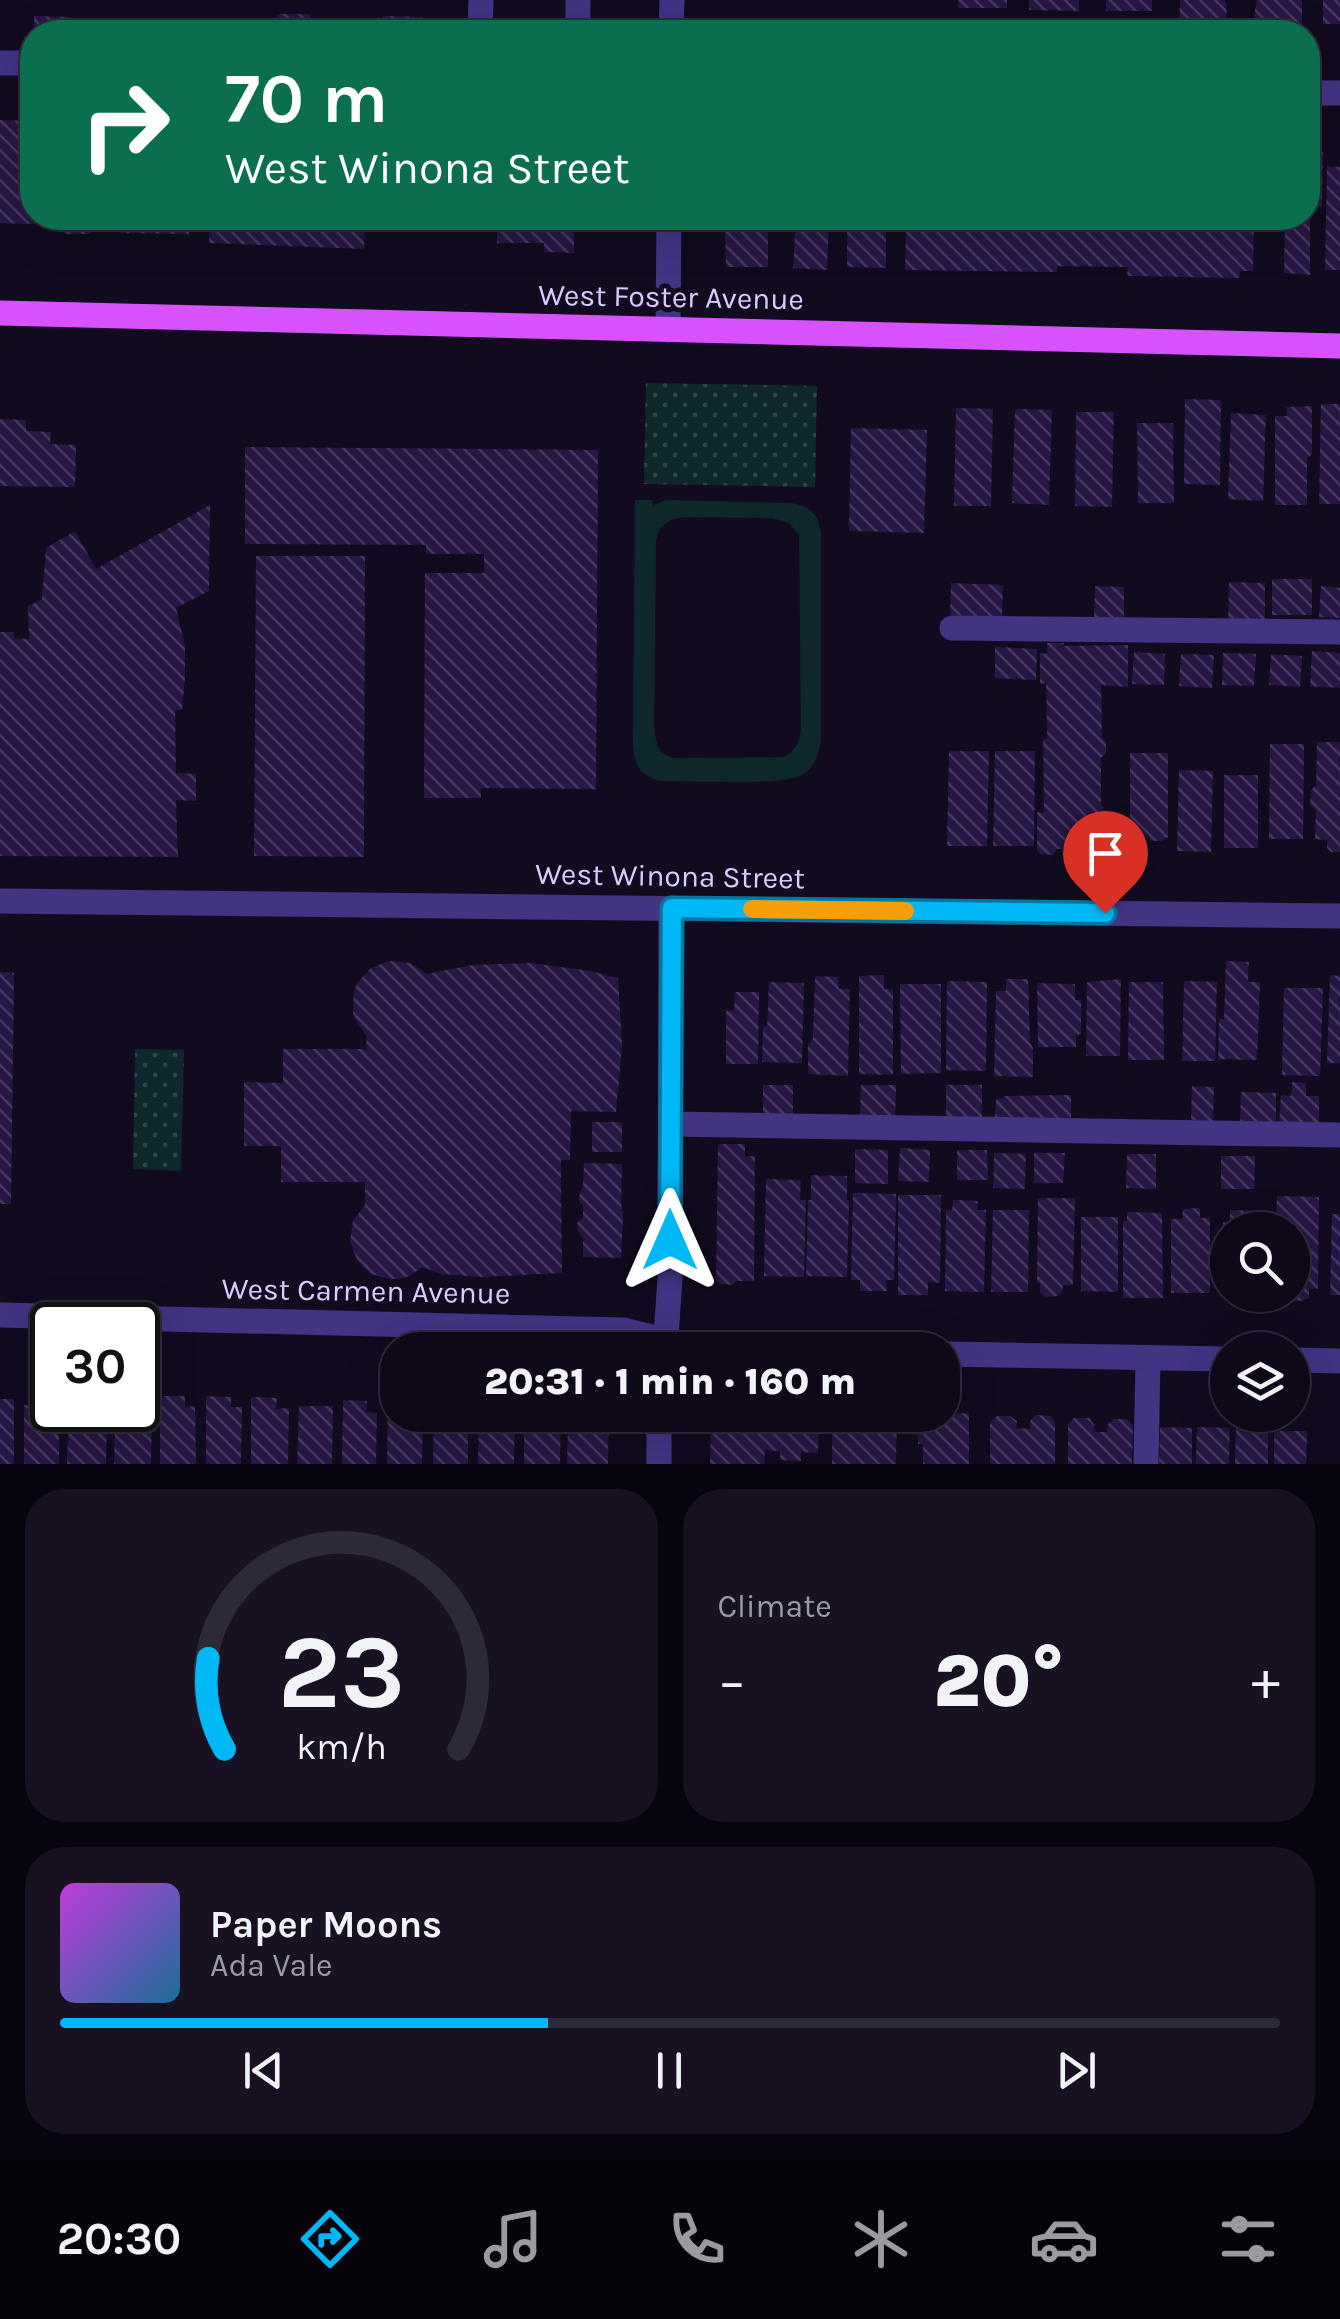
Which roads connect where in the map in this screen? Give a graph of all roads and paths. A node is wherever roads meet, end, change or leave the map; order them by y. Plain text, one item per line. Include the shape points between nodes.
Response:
1 (669, 230) edge
2 (0, 313) edge
3 (668, 330) junction
4 (1340, 346) edge
5 (952, 628) dead end
6 (1340, 632) edge
7 (0, 901) edge
8 (672, 908) junction
9 (1340, 916) edge
10 (670, 1124) junction
11 (1340, 1135) edge
12 (0, 1315) edge
13 (628, 1332) edge
14 (666, 1332) edge
15 (960, 1354) edge
16 (1148, 1358) junction
17 (1210, 1360) edge
18 (1310, 1360) edge
19 (1340, 1361) edge
20 (659, 1432) edge
21 (659, 1464) edge
22 (1146, 1464) edge

1 - 3 street
2 - 3 main road, West Foster Avenue
3 - 4 main road, West Foster Avenue
5 - 6 street
7 - 8 street, West Winona Street
8 - 9 street, West Winona Street
8 - 10 street
10 - 11 street
10 - 14 street
12 - 13 street, West Carmen Avenue
15 - 16 street
16 - 17 street
16 - 22 street
18 - 19 street
20 - 21 street

